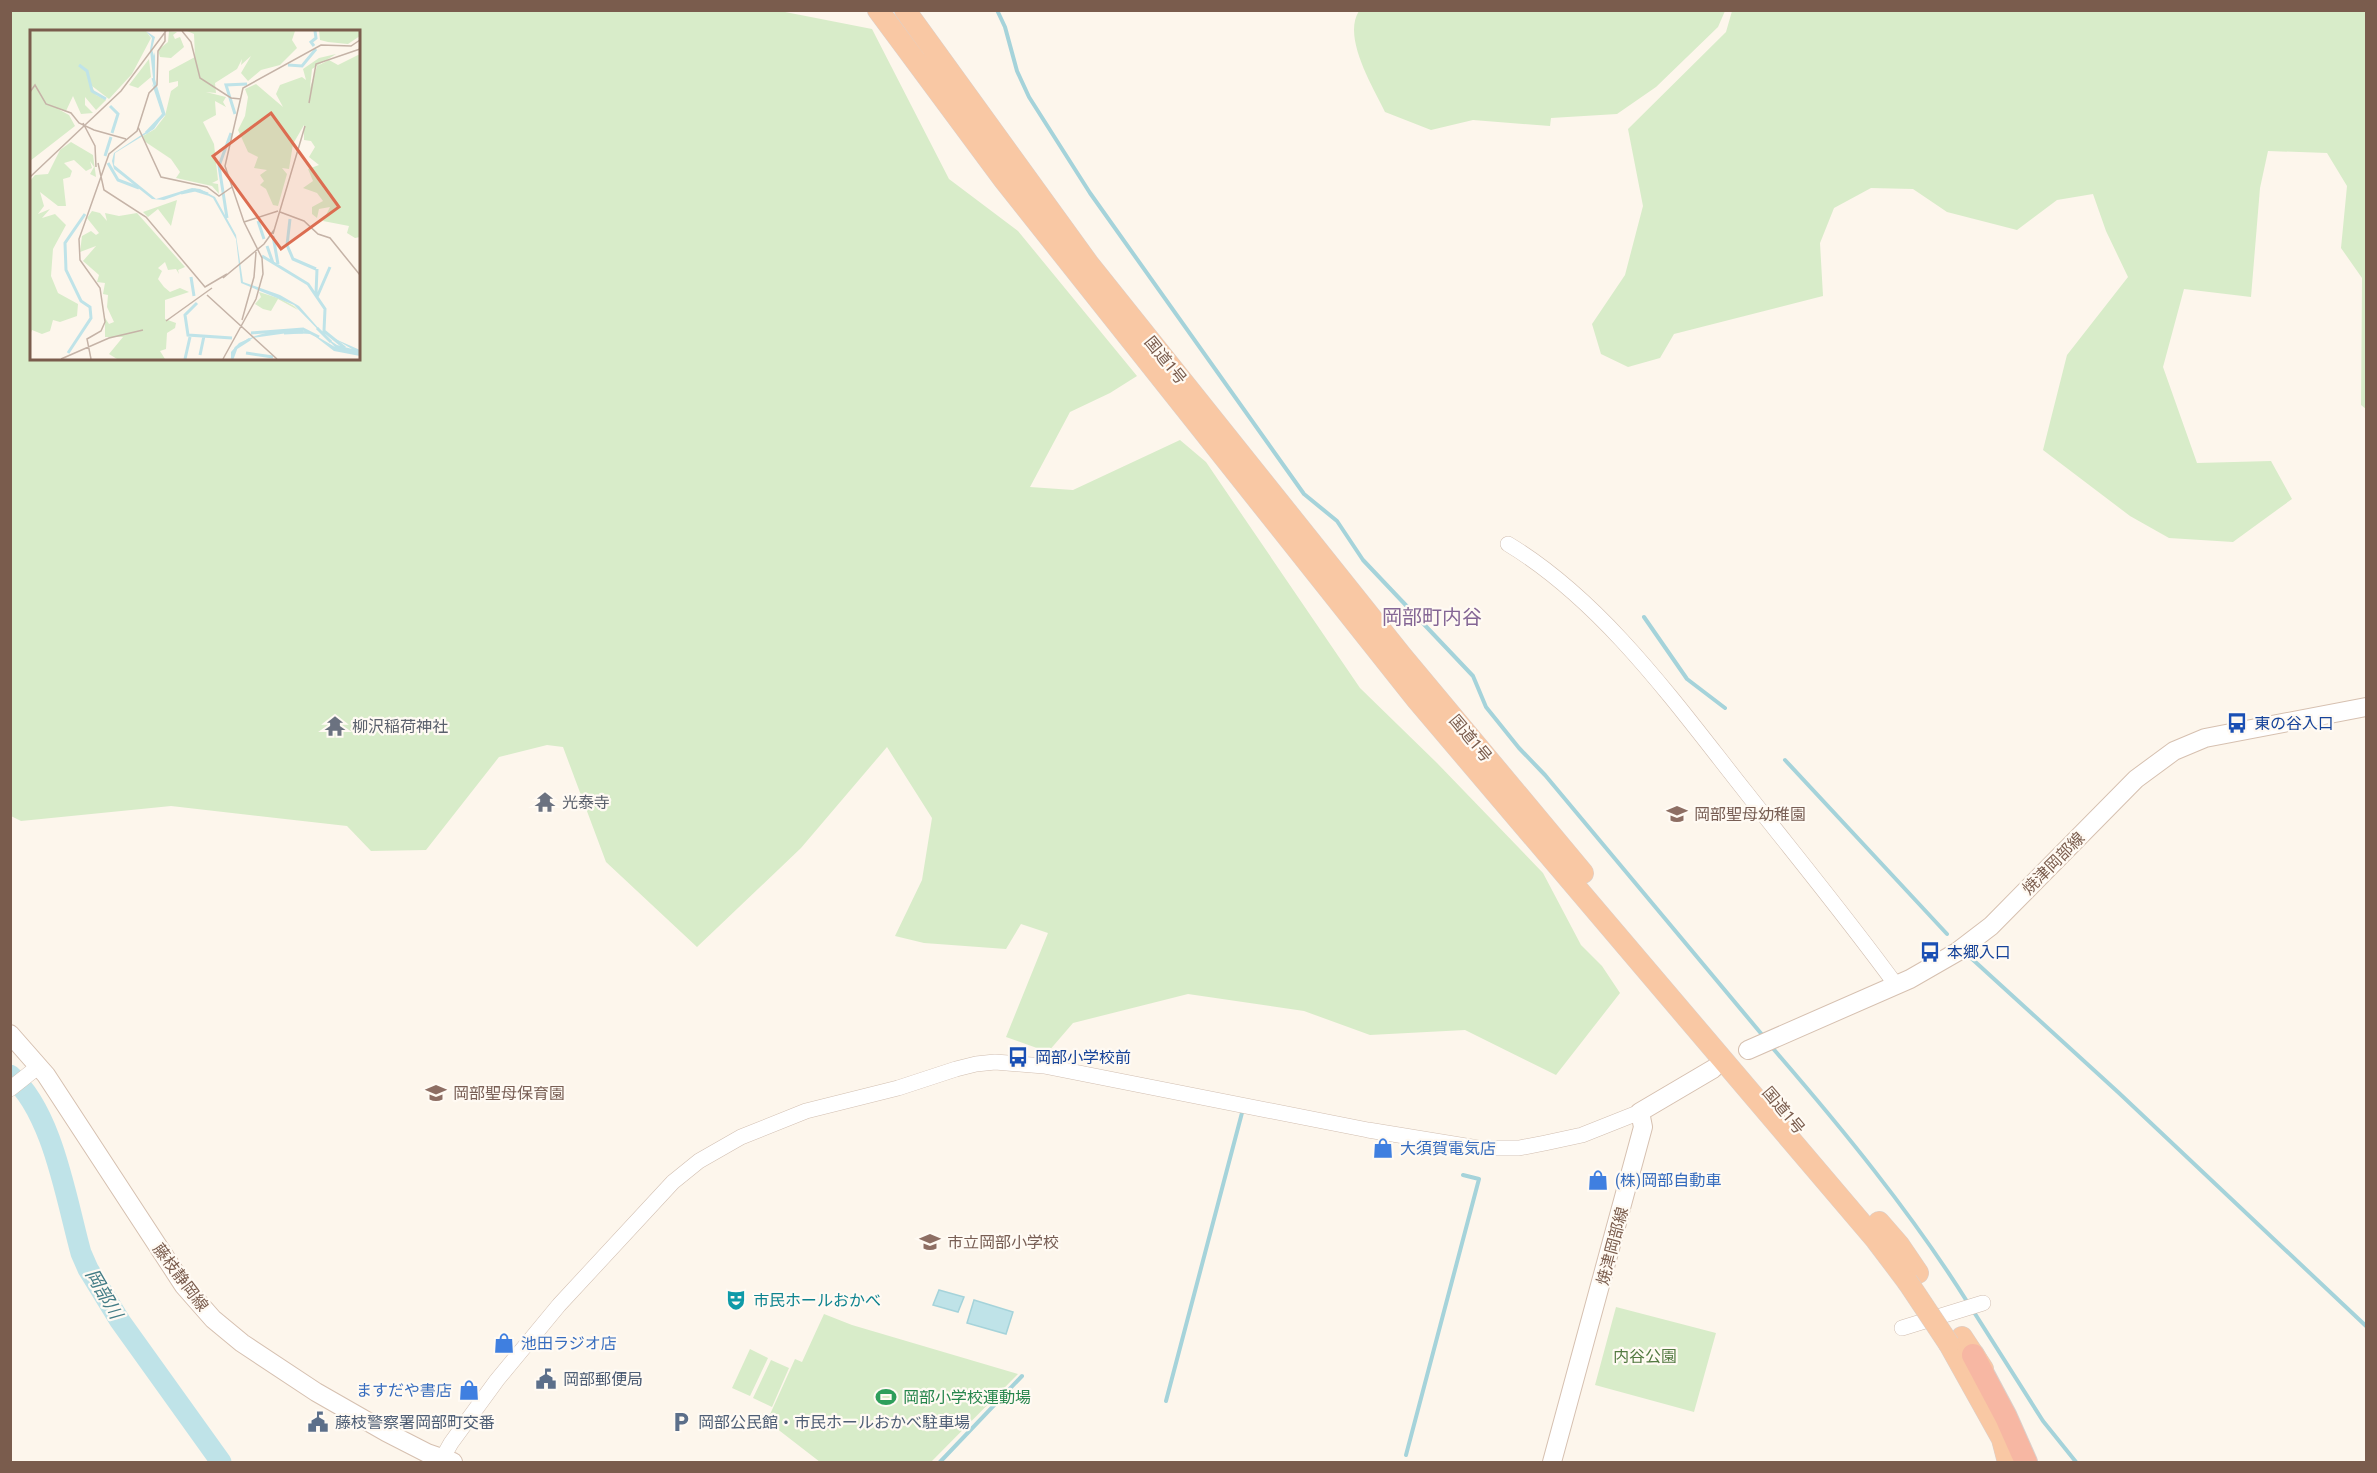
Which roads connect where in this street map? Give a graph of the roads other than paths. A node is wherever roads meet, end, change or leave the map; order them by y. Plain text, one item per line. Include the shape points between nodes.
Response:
1 (878, 10) edge
2 (905, 10) edge
3 (1508, 544) dead end
4 (2367, 706) edge
5 (1896, 985) junction
6 (10, 1034) edge
7 (1748, 1050) dead end
8 (1713, 1069) dead end
9 (34, 1070) junction
10 (10, 1089) edge
11 (1640, 1112) junction
12 (1913, 1278) junction
13 (1983, 1303) dead end
14 (1902, 1328) dead end
15 (1962, 1345) junction
16 (2002, 1439) joint
17 (448, 1461) edge
18 (1552, 1462) edge
19 (2009, 1462) edge
20 (2026, 1462) edge
21 (2038, 1462) edge

1 - 12 highway, 国道1号 via 1004,180 1417,700 1876,1240
2 - 12 highway, 国道1号 via 1088,264 1402,656 1899,1245
3 - 5 street via 1550,572 1588,606 1653,675
4 - 5 main road, 焼津岡部線 via 2205,738 2174,751 2136,779 1978,937
5 - 7 main road, 焼津岡部線
6 - 9 main road, 藤枝静岡線
8 - 11 main road
9 - 10 street
9 - 17 main road, 藤枝静岡線 via 184,1286 213,1319 242,1344 316,1392 386,1432
11 - 17 street via 1582,1135 1519,1148 1478,1148 1016,1062 976,1064 806,1111 741,1137 699,1161 673,1182 567,1295 497,1380 468,1420
11 - 18 main road, 焼津岡部線 via 1643,1127
12 - 15 highway, 国道1号
13 - 14 street
15 - 16 highway, 国道1号
15 - 20 highway via 2006,1417
15 - 21 highway, 国道1号 via 2019,1422
16 - 19 highway

